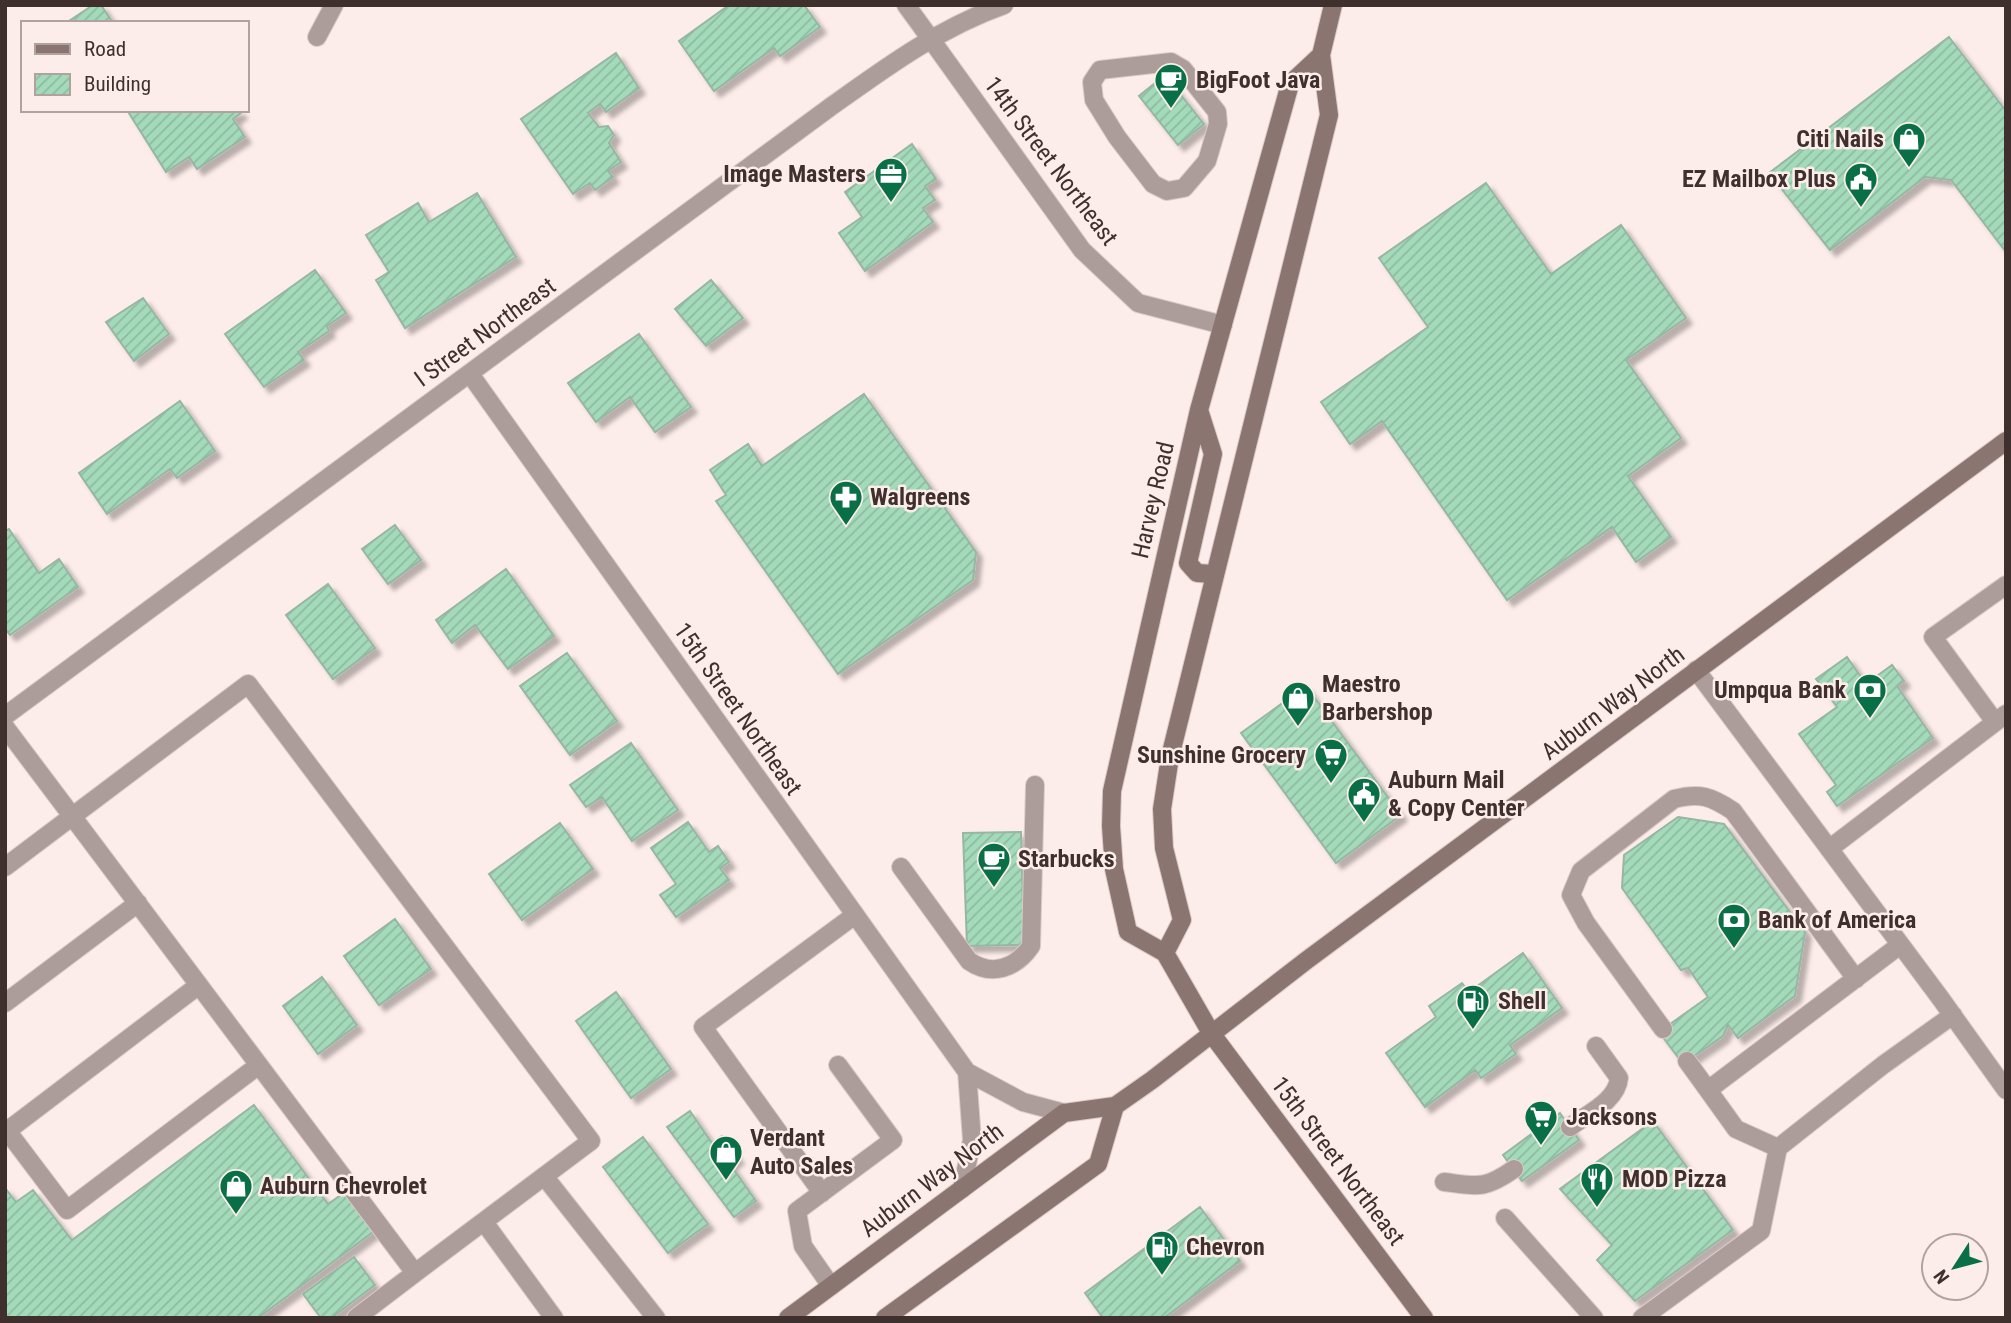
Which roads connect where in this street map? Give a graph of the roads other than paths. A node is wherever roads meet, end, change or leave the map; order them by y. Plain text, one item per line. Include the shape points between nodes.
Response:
1 (334, 5) edge
2 (906, 5) edge
3 (1004, 5) edge
4 (1333, 5) edge
5 (317, 37) dead end
6 (930, 38) junction
7 (1321, 55) junction
8 (1184, 188) joint
9 (1223, 325) junction
10 (470, 374) junction
11 (1199, 410) junction
12 (2006, 440) edge
13 (1214, 574) junction
14 (2006, 585) edge
15 (1696, 670) junction
16 (5, 716) edge
17 (2000, 718) edge
18 (5, 727) edge
19 (1035, 785) dead end
20 (72, 816) junction
21 (1829, 849) junction
22 (5, 867) edge
23 (901, 867) dead end
24 (138, 904) junction
25 (855, 915) junction
26 (1900, 945) junction
27 (1164, 953) junction
28 (1856, 979) junction
29 (199, 985) junction
30 (5, 1003) edge
31 (1953, 1015) junction
32 (1664, 1029) dead end
33 (1211, 1033) junction
34 (1596, 1046) dead end
35 (1686, 1061) dead end
36 (259, 1065) junction
37 (838, 1065) dead end
38 (967, 1072) junction
39 (1708, 1090) junction
40 (2006, 1090) edge
41 (1115, 1106) junction
42 (1064, 1113) junction
43 (1570, 1127) dead end
44 (6, 1129) edge
45 (1778, 1148) junction
46 (1514, 1169) dead end
47 (544, 1176) junction
48 (1444, 1182) dead end
49 (962, 1189) junction
50 (822, 1193) junction
51 (1505, 1218) dead end
52 (484, 1222) junction
53 (415, 1273) junction
54 (831, 1286) junction
55 (549, 1316) edge
56 (356, 1318) edge
57 (656, 1318) edge
58 (788, 1318) edge
59 (885, 1318) edge
60 (1424, 1318) edge
61 (1594, 1318) edge
62 (1642, 1318) edge

1 - 5 street
2 - 6 street, 14th Street Northeast
3 - 6 street, I Street Northeast
4 - 7 main road
6 - 9 street, 14th Street Northeast via 1082,250 1138,303
6 - 10 street, I Street Northeast
7 - 9 main road, Harvey Road via 1290,84
7 - 13 main road via 1329,115
8 - 8 street via 1207,162 1217,112 1183,69 1171,62 1100,70 1092,82 1094,100 1117,137 1153,184 1167,191
9 - 11 main road, Harvey Road
10 - 16 street, I Street Northeast
10 - 25 street, 15th Street Northeast
11 - 13 main road via 1213,454 1188,563 1197,573
11 - 27 main road, Harvey Road via 1112,791 1114,869 1128,932
12 - 15 main road, Auburn Way North
13 - 27 main road via 1161,809 1164,848 1182,920
14 - 17 street via 1933,638
15 - 21 street
15 - 33 main road, Auburn Way North
17 - 21 street
18 - 20 street
19 - 23 street via 1031,946 1014,964 996,971 969,961
20 - 22 street
20 - 24 street
20 - 47 street via 248,684 591,1141
21 - 26 street
24 - 29 street
24 - 30 street
25 - 38 street, 15th Street Northeast
25 - 50 street via 703,1027
26 - 28 street
26 - 31 street
27 - 33 main road, Harvey Road
28 - 32 street via 1733,811 1713,798 1689,795 1674,799 1581,872 1572,895 1586,923
28 - 39 street
29 - 36 street
29 - 44 street
31 - 40 street
31 - 45 street
33 - 41 main road, Auburn Way North
33 - 60 main road, 15th Street Northeast
34 - 43 street via 1619,1078 1618,1085 1607,1100
35 - 39 street
36 - 44 street via 67,1210
36 - 53 street
37 - 50 street via 893,1140
38 - 42 street, 15th Street Northeast via 1023,1102
38 - 49 street via 971,1140
39 - 45 street via 1736,1129
41 - 42 main road, Auburn Way North
41 - 59 main road via 1098,1164
42 - 49 main road, Auburn Way North
45 - 62 street via 1762,1231
46 - 48 street via 1482,1186
47 - 52 street
47 - 57 street
49 - 54 main road, Auburn Way North
50 - 54 street via 797,1211 803,1246
51 - 61 street
52 - 53 street
52 - 55 street
53 - 56 street
54 - 58 main road, Auburn Way North

